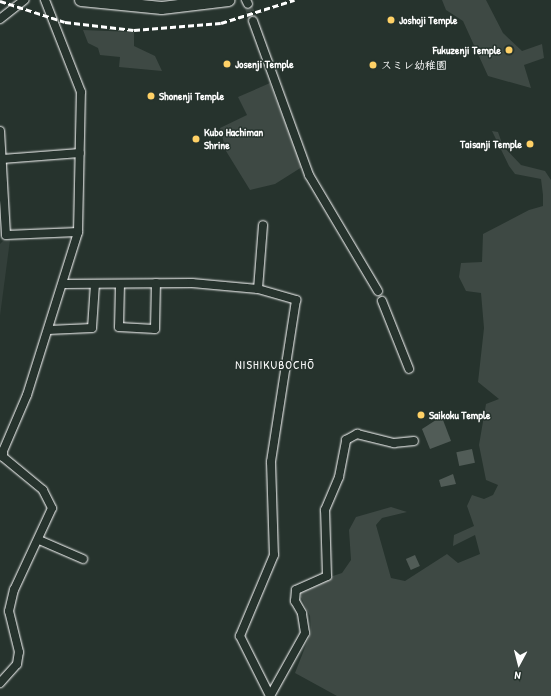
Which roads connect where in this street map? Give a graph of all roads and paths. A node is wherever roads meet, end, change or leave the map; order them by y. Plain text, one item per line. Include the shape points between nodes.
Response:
1 (24, 0) edge
2 (45, 0) edge
3 (82, 0) edge
4 (229, 0) edge
5 (161, 4) edge
6 (0, 19) edge
7 (253, 21) tunnel mouth
8 (0, 131) edge
9 (80, 153) junction
10 (2, 159) junction
11 (263, 225) dead end
12 (78, 232) junction
13 (156, 283) junction
14 (63, 284) junction
15 (95, 284) junction
16 (120, 284) junction
17 (258, 289) junction
18 (378, 291) dead end
19 (382, 301) dead end
20 (48, 330) junction
21 (409, 369) dead end
22 (414, 441) dead end
23 (39, 540) junction
24 (83, 559) dead end
25 (0, 684) edge
26 (270, 696) edge

1 - 6 street
2 - 9 street via 80,92
3 - 5 highway
4 - 5 highway
7 - 18 street via 310,175 358,251
8 - 10 street
9 - 10 street
9 - 12 street
10 - 12 street via 6,235
11 - 17 street
12 - 14 street
13 - 16 street
13 - 16 street via 155,329 119,327
13 - 17 street
14 - 15 street
14 - 20 street
15 - 16 street
15 - 20 street via 92,328
17 - 26 street via 294,297 298,304 271,462 274,555 240,636
19 - 21 street
20 - 23 street via 27,395 3,451 4,457 43,490 49,500 52,508
22 - 26 street via 394,443 357,434 346,440 339,477 325,510 326,576 296,590 295,601 302,613 305,633
23 - 24 street
23 - 25 street via 14,590 9,611 19,652 17,664

